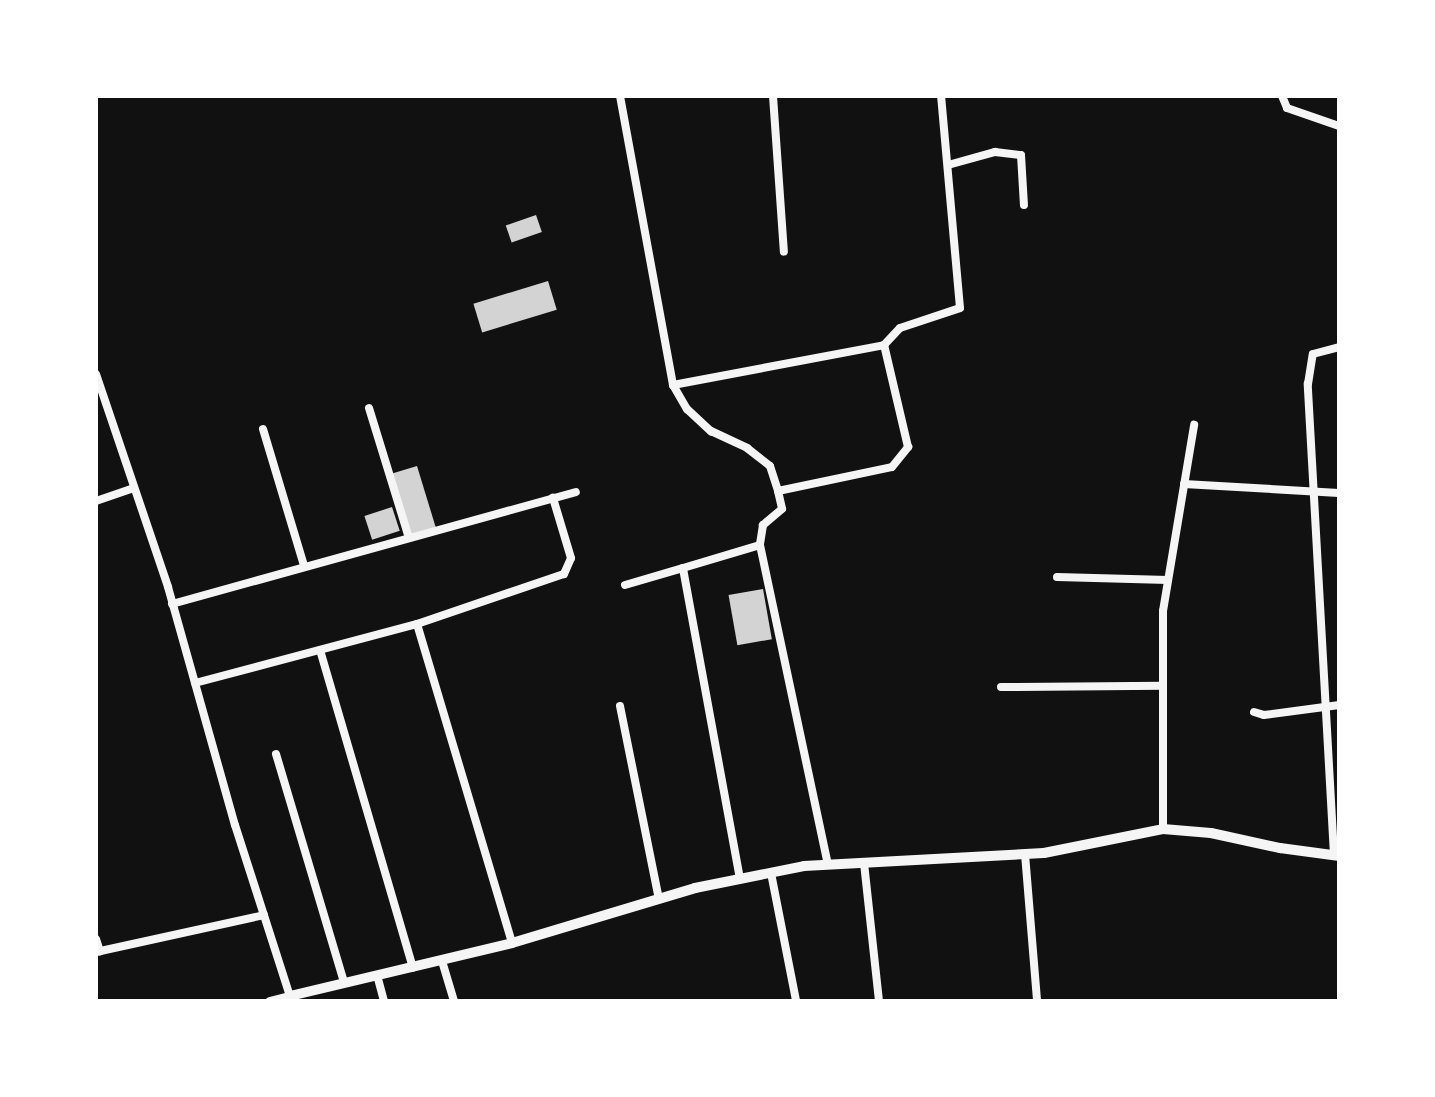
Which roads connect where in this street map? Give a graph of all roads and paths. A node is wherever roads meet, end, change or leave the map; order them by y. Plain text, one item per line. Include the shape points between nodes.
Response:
1 (620, 96) edge
2 (773, 96) edge
3 (941, 96) edge
4 (1282, 96) edge
5 (1339, 126) edge
6 (948, 165) junction
7 (1024, 205) dead end
8 (784, 252) dead end
9 (884, 345) junction
10 (1339, 347) edge
11 (96, 374) edge
12 (673, 385) junction
13 (369, 408) dead end
14 (1194, 425) dead end
15 (263, 429) dead end
16 (1184, 484) junction
17 (134, 488) junction
18 (778, 491) junction
19 (576, 492) dead end
20 (1339, 493) edge
21 (1316, 494) junction
22 (553, 498) junction
23 (96, 501) edge
24 (409, 538) junction
25 (760, 545) junction
26 (304, 566) junction
27 (683, 568) junction
28 (1057, 577) dead end
29 (1168, 580) junction
30 (625, 585) dead end
31 (172, 604) junction
32 (417, 624) junction
33 (320, 650) junction
34 (195, 683) junction
35 (1163, 686) junction
36 (1001, 687) dead end
37 (1339, 705) edge
38 (620, 706) dead end
39 (1326, 707) junction
40 (1254, 712) dead end
41 (276, 754) dead end
42 (1163, 829) junction
43 (1025, 854) junction
44 (1336, 856) edge
45 (864, 863) junction
46 (828, 865) junction
47 (771, 873) junction
48 (740, 879) junction
49 (659, 899) junction
50 (264, 915) junction
51 (96, 939) edge
52 (512, 943) junction
53 (98, 951) edge
54 (442, 961) junction
55 (413, 968) junction
56 (377, 975) junction
57 (344, 982) junction
58 (291, 998) edge
59 (270, 1001) edge
60 (384, 1001) edge
61 (454, 1001) edge
62 (796, 1001) edge
63 (879, 1001) edge
64 (1037, 1001) edge

1 - 12 street
2 - 8 street
3 - 6 street
4 - 5 street via 1287,108
6 - 7 street via 995,152 1021,155
6 - 9 street via 960,308 900,328
9 - 12 street
9 - 18 street via 908,447 892,467
10 - 21 street via 1313,354 1308,384
11 - 17 street
12 - 18 street via 687,409 711,431 770,466
13 - 24 street
14 - 16 street
15 - 26 street
16 - 21 street
16 - 29 street
17 - 23 street
17 - 31 street
18 - 25 street via 782,509 763,525
19 - 22 street
20 - 21 street
21 - 39 street
22 - 24 street
22 - 32 street via 571,558 564,574
24 - 26 street
25 - 27 street
25 - 46 street
26 - 31 street
27 - 30 street
27 - 48 street
28 - 29 street
29 - 35 street
31 - 34 street
32 - 33 street
32 - 52 street
33 - 34 street
33 - 55 street
34 - 50 street
35 - 36 street
35 - 42 street
37 - 39 street
38 - 49 street
39 - 40 street
39 - 44 street
41 - 57 street
42 - 43 street
42 - 44 street
43 - 45 street
43 - 64 street
45 - 46 street
45 - 63 street
46 - 47 street
47 - 48 street
47 - 62 street
48 - 49 street
49 - 52 street
50 - 53 street
50 - 58 street
51 - 53 street
52 - 54 street
54 - 55 street
54 - 61 street
55 - 56 street
56 - 57 street
56 - 60 street
57 - 58 street
58 - 59 street

